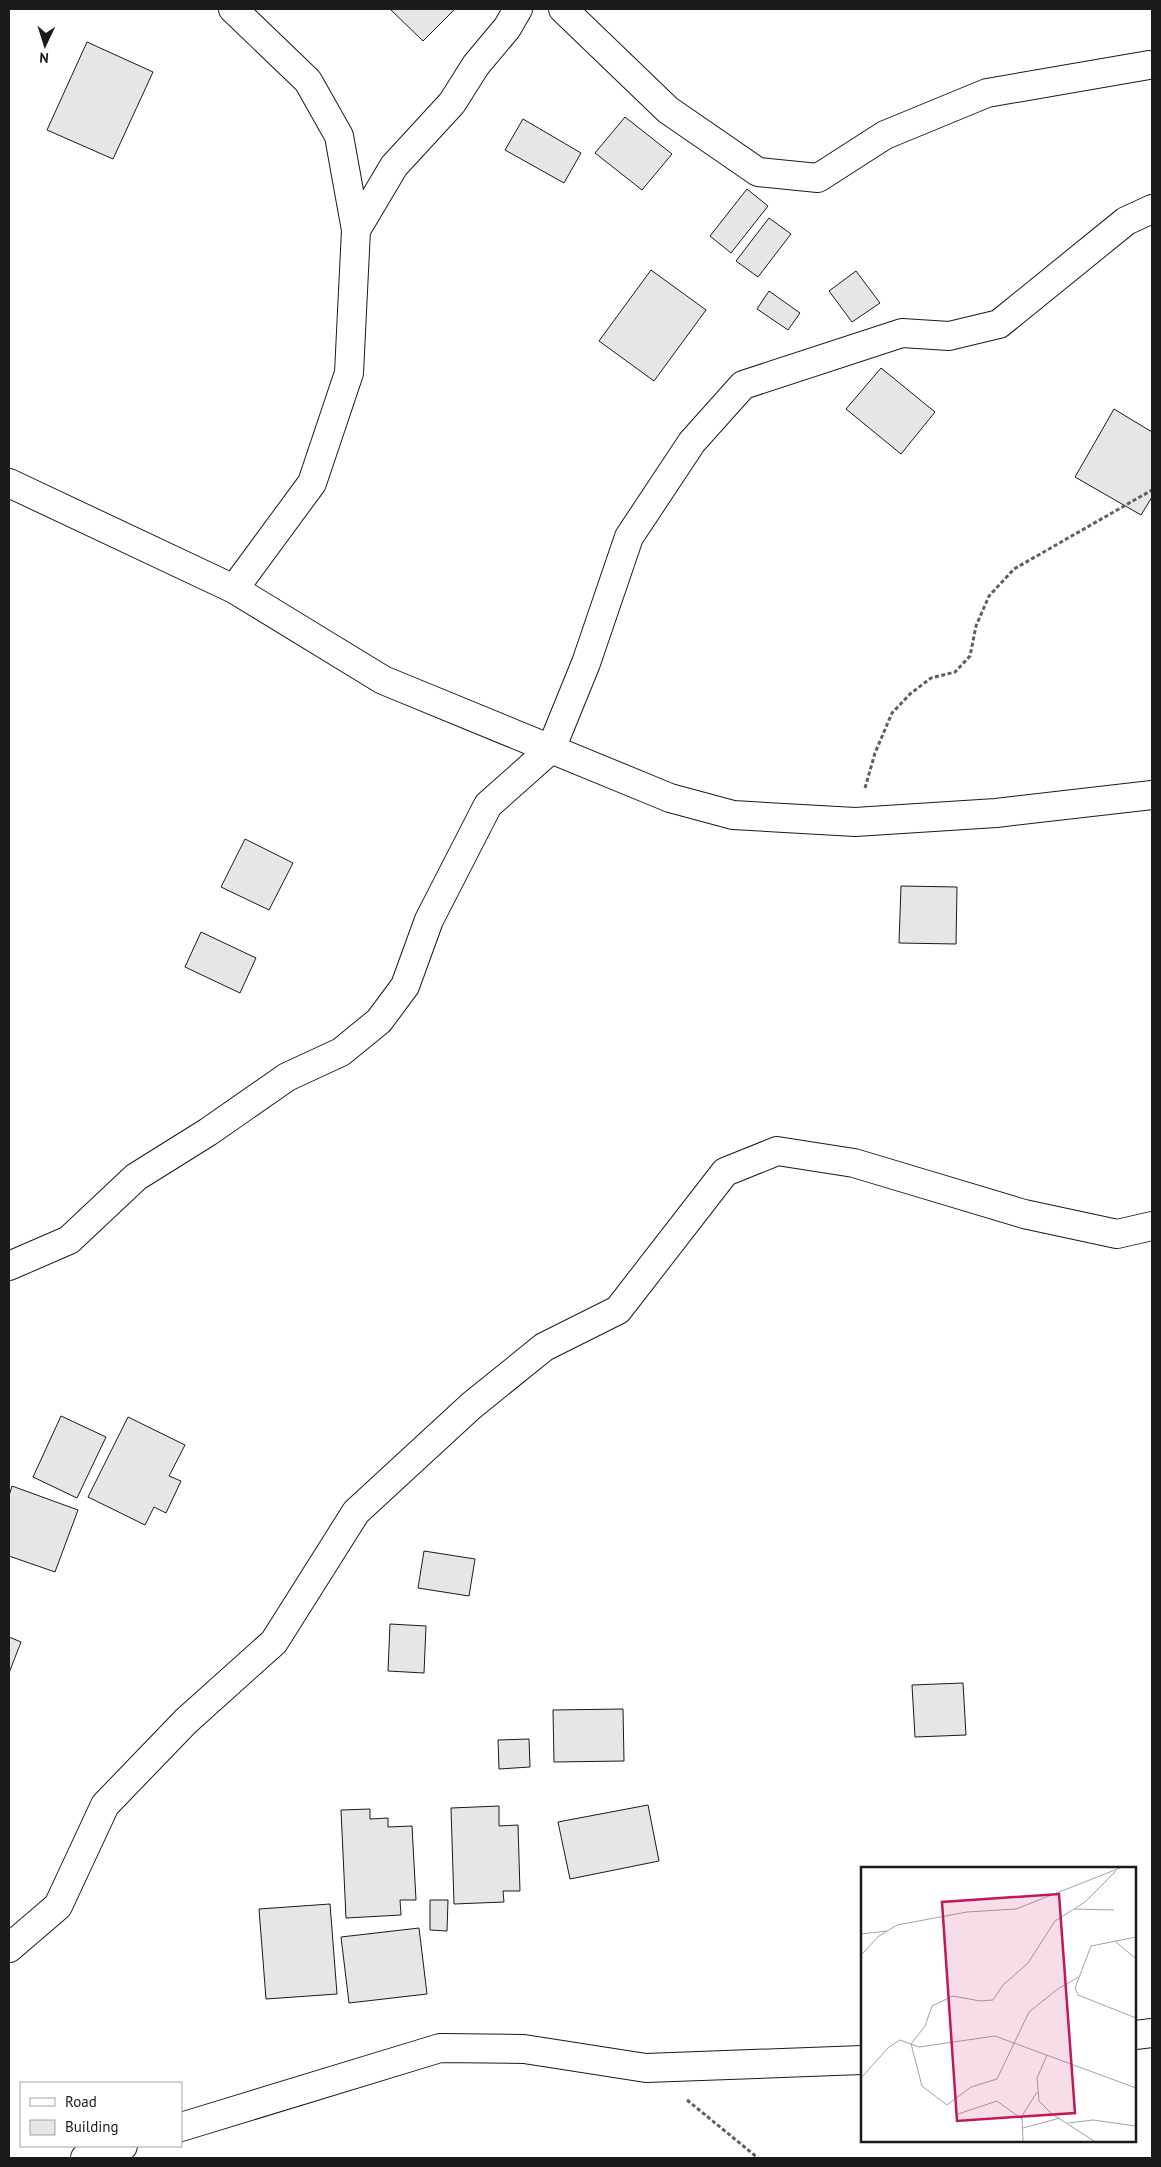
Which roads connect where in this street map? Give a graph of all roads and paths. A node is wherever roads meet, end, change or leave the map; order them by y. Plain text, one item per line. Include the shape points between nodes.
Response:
1 (233, 9) edge
2 (518, 9) edge
3 (563, 9) edge
4 (1149, 65) dead end
5 (1152, 209) edge
6 (356, 230) junction
7 (9, 483) edge
8 (1152, 490) edge
9 (234, 589) junction
10 (551, 749) junction
11 (1152, 795) edge
12 (855, 822) junction
13 (1152, 1226) edge
14 (9, 1266) edge
15 (9, 1948) edge
16 (1152, 2033) edge
17 (1136, 2035) edge
18 (861, 2060) edge
19 (646, 2068) junction
20 (182, 2127) edge
21 (120, 2147) edge
22 (85, 2158) edge
23 (758, 2158) edge

1 - 6 street via 308,81 339,136
2 - 6 street via 452,103 394,166
3 - 4 street via 668,110 758,172 818,178 885,135 987,93
5 - 10 street via 1126,221 1000,324 948,336 902,333 743,385 692,442 630,537 586,663
6 - 9 street via 348,373 312,483
7 - 9 street
8 - 12 path via 1014,569 989,596 976,626 970,656 955,672 931,678 892,713 875,753
9 - 10 street via 383,680
10 - 12 street via 670,798 733,815
10 - 14 street via 488,805 429,920 405,986 379,1021 341,1052 287,1077 136,1177 69,1240
11 - 12 street via 996,812
13 - 15 street via 1117,1234 1024,1214 854,1164 777,1151 724,1172 618,1310 544,1347 471,1406 356,1512 274,1642 186,1721 105,1805 58,1906
16 - 17 street
18 - 19 street
19 - 20 street via 524,2049 440,2048
19 - 23 path
21 - 22 street

